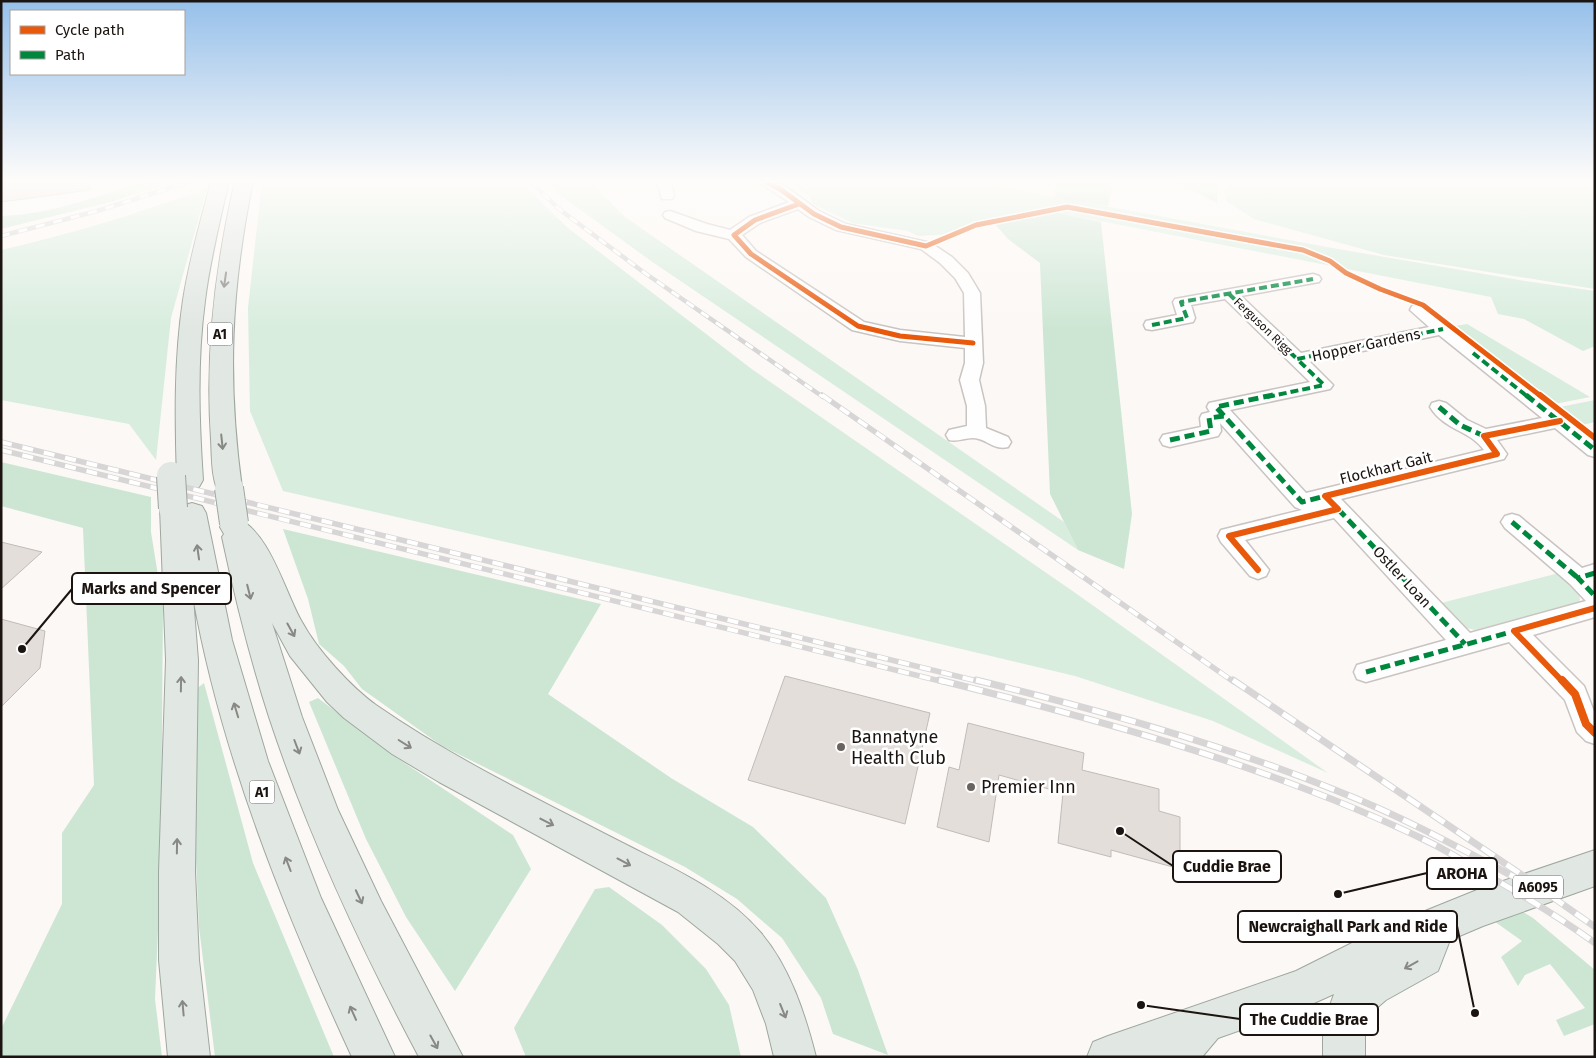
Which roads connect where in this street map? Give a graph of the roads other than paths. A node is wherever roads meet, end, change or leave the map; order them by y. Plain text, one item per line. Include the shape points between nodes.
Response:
1 (208, 230) edge
2 (234, 230) edge
3 (708, 230) edge
4 (737, 230) edge
5 (856, 230) edge
6 (734, 235) junction
7 (1313, 279) dead end
8 (1229, 294) junction
9 (1418, 310) dead end
10 (1152, 324) dead end
11 (1443, 329) junction
12 (973, 343) junction
13 (1297, 359) junction
14 (1439, 407) dead end
15 (1224, 416) junction
16 (1560, 421) junction
17 (976, 431) junction
18 (956, 435) dead end
19 (1484, 436) junction
20 (1170, 440) dead end
21 (1001, 442) dead end
22 (1595, 450) edge
23 (182, 494) junction
24 (1331, 503) junction
25 (1512, 522) dead end
26 (234, 525) junction
27 (1258, 570) dead end
28 (1586, 575) edge
29 (1595, 596) edge
30 (1595, 608) edge
31 (1514, 631) junction
32 (1465, 644) junction
33 (1366, 672) dead end
34 (1595, 734) edge
35 (1595, 868) edge
36 (1435, 926) junction
37 (1206, 1023) junction
38 (189, 1057) edge
39 (374, 1057) edge
40 (442, 1057) edge
41 (795, 1057) edge
42 (1108, 1057) edge
43 (1170, 1057) edge
44 (1344, 1057) edge

1 - 23 main road, A1 via 192,314
2 -> 26 main road, A1, bridge via 224,282 218,356 222,443
3 - 6 street
4 - 6 street
5 - 12 street via 926,246 946,260 962,276 972,293
6 - 12 street via 751,254 858,326 902,336
7 - 8 street, Ferguson Rigg
8 - 10 street, Ferguson Rigg via 1181,302 1187,318
8 - 13 street, Ferguson Rigg
9 - 11 street
11 - 13 street, Hopper Gardens
11 - 16 street
12 - 17 street via 974,363 968,384 976,406
13 - 15 street, Hopper Gardens via 1324,385 1216,407
14 - 19 street via 1460,425
15 - 20 street, Hopper Gardens via 1209,418 1211,430
15 - 24 street via 1302,502
16 - 19 street
16 - 22 street
17 - 18 street
17 - 21 street
19 - 24 street, Flockhart Gait via 1497,454
38 -> 23 main road via 179,960 177,882
39 -> 23 main road, A1 via 304,902 250,758 220,656
24 - 27 street, Flockhart Gait via 1229,536
24 - 32 street, Ostler Loan
25 - 28 street
26 -> 40 main road, A1 via 269,666 309,779 371,921
26 -> 41 main road via 263,567 301,648 338,692 404,743 451,771 692,899 718,918 750,950 777,996 788,1024
28 - 29 street
30 - 31 street
31 - 32 street
31 - 34 street via 1575,694 1586,724
32 - 33 street
35 - 36 main road, A6095
36 - 37 main road, A6095 via 1302,988
36 -> 44 main road via 1424,957 1371,986 1349,1004 1344,1018
37 - 42 main road, A6095
37 - 43 main road

